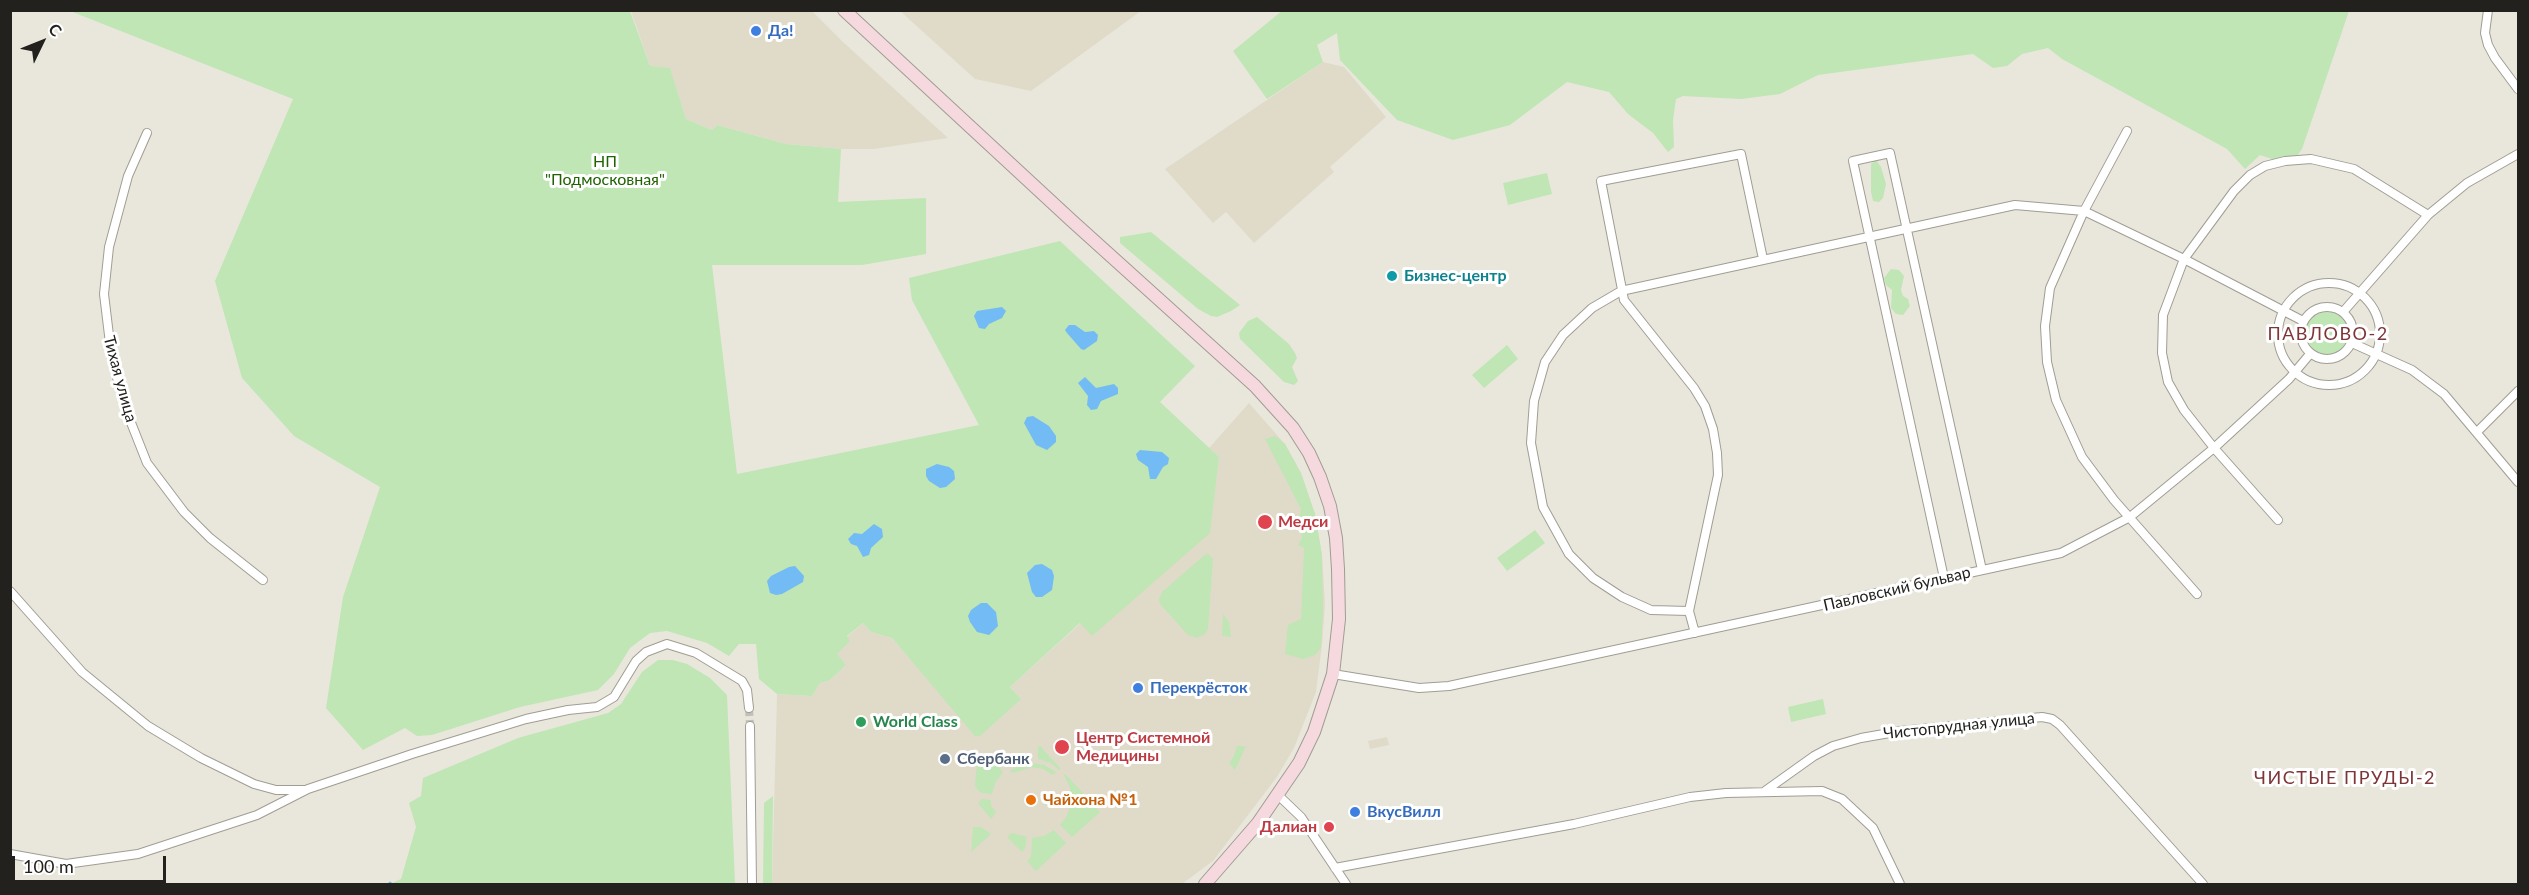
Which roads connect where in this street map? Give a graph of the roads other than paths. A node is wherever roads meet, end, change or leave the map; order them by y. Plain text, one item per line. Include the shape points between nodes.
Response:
1 (844, 10) edge
2 (2488, 10) edge
3 (2518, 89) edge
4 (2127, 130) dead end
5 (147, 133) dead end
6 (2518, 154) edge
7 (2084, 211) junction
8 (2428, 216) junction
9 (1906, 228) junction
10 (1868, 236) junction
11 (1763, 259) junction
12 (2184, 259) junction
13 (1621, 291) junction
14 (2361, 292) junction
15 (2283, 310) junction
16 (2343, 312) junction
17 (2303, 321) junction
18 (2352, 343) junction
19 (2377, 353) junction
20 (2310, 354) junction
21 (2296, 373) junction
22 (2518, 391) edge
23 (2477, 432) junction
24 (2214, 448) junction
25 (2518, 482) edge
26 (2130, 517) junction
27 (2278, 520) dead end
28 (1982, 570) junction
29 (1944, 578) junction
30 (263, 580) dead end
31 (10, 591) edge
32 (2197, 594) dead end
33 (1689, 611) junction
34 (1695, 633) junction
35 (1334, 674) junction
36 (749, 708) tunnel mouth
37 (750, 726) tunnel mouth
38 (308, 789) junction
39 (1765, 791) junction
40 (1278, 795) junction
41 (10, 854) edge
42 (1335, 868) junction
43 (752, 885) edge
44 (1205, 885) edge
45 (1346, 885) edge
46 (1900, 885) edge
47 (2203, 885) edge

1 - 35 main road via 1209,343 1293,428 1320,477 1336,538 1339,619
2 - 3 street via 2488,45
4 - 7 street
5 - 30 street, Тихая улица via 128,176 109,247 104,294 112,360 147,463 197,525
6 - 8 street via 2467,183
7 - 9 street via 2015,206
7 - 12 street
7 - 26 street via 2050,288 2045,326 2047,362 2056,400 2082,457
8 - 12 street via 2354,169 2311,159 2285,161 2250,175
8 - 14 street
9 - 10 street
9 - 10 street via 1890,153 1852,161
9 - 28 street
10 - 11 street
10 - 29 street
11 - 13 street
11 - 13 street via 1741,154 1601,181
12 - 15 street
12 - 24 street via 2163,315 2162,353 2168,382
13 - 33 street via 1624,300 1694,388 1713,429 1718,475
13 - 33 street via 1592,308 1563,335 1545,362 1534,401 1531,443 1543,507 1569,554 1593,578 1651,610
14 - 15 street via 2344,284 2308,286 2293,296
14 - 16 street
14 - 19 street via 2379,320 2381,337
15 - 17 street
15 - 21 street via 2278,338 2287,363
16 - 17 street via 2325,306
16 - 18 street via 2353,326
17 - 20 street via 2301,339
18 - 19 street
18 - 20 street via 2339,357 2329,360
19 - 21 street via 2369,367 2342,384 2326,385
19 - 23 street via 2412,370 2444,394
20 - 21 street, Павловский бульвар
21 - 24 street, Павловский бульвар
22 - 23 street
23 - 25 street
24 - 26 street, Павловский бульвар
24 - 27 street
26 - 28 street, Павловский бульвар via 2061,553
26 - 32 street
28 - 29 street, Павловский бульвар
29 - 34 street, Павловский бульвар
31 - 38 street via 82,672 148,726 255,784 276,790
33 - 34 street
34 - 35 street, Павловский бульвар via 1456,684 1419,688
35 - 40 main road via 1314,732
36 - 38 street via 742,681 696,653 667,644 646,652 636,661 614,697 597,707 526,718
37 - 43 street
38 - 41 street via 257,815 138,854 66,864
39 - 42 street via 1690,797 1574,824
39 - 46 street via 1822,791 1842,799 1874,828
39 - 47 street, Чистопрудная улица via 1814,756 1852,741 1901,731 2052,719
40 - 42 street via 1301,817
40 - 44 main road
42 - 45 street

